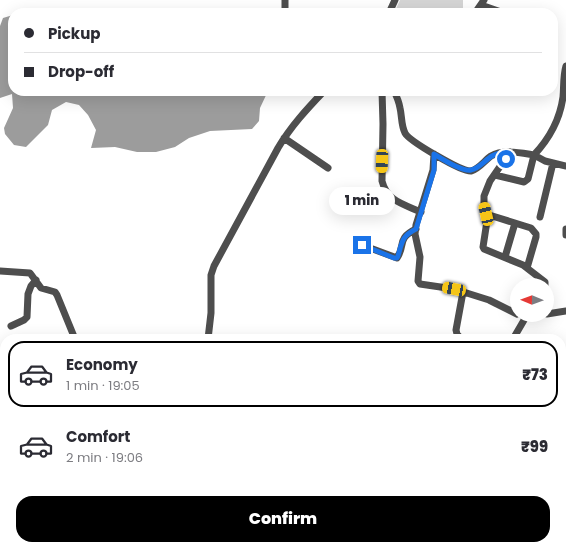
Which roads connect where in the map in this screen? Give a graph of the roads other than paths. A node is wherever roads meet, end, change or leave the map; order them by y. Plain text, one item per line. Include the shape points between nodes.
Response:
1 (483, 2) edge
2 (494, 8) edge
3 (566, 66) edge
4 (319, 96) edge
5 (382, 96) edge
6 (396, 96) edge
7 (284, 138) junction
8 (510, 152) junction
9 (434, 154) junction
10 (534, 154) junction
11 (553, 163) junction
12 (566, 166) edge
13 (328, 168) dead end
14 (495, 175) junction
15 (421, 212) junction
16 (486, 214) junction
17 (540, 216) dead end
18 (515, 223) junction
19 (416, 229) junction
20 (566, 229) edge
21 (566, 235) edge
22 (362, 245) dead end
23 (505, 257) junction
24 (527, 268) junction
25 (0, 271) edge
26 (540, 278) edge
27 (36, 280) junction
28 (463, 292) junction
29 (510, 310) edge
30 (566, 311) edge
31 (554, 313) edge
32 (522, 322) edge
33 (11, 326) dead end
34 (73, 334) edge
35 (209, 334) edge
36 (457, 334) edge
37 (516, 334) edge

1 - 2 street
3 - 10 street via 559,116 546,140
4 - 7 street
5 - 15 street via 383,187 387,194 399,203
6 - 9 street via 406,134
7 - 13 street
7 - 35 street via 214,266 211,275
8 - 9 street via 491,156 471,171 464,170
8 - 10 street
8 - 14 street
9 - 15 street via 434,170
10 - 11 street
10 - 14 street via 526,182
11 - 12 street
11 - 17 street
14 - 16 street via 484,196
15 - 19 street
16 - 18 street
16 - 23 street via 483,247
18 - 23 street
18 - 24 street via 531,228 536,234
19 - 22 street via 404,238 397,258
19 - 28 street via 420,257 418,282
20 - 21 street
23 - 24 street
24 - 26 street
25 - 27 street via 30,273
27 - 33 street via 28,294 26,317
27 - 34 street via 41,288 55,292
28 - 29 street via 489,300
28 - 36 street
30 - 31 street
32 - 37 street

